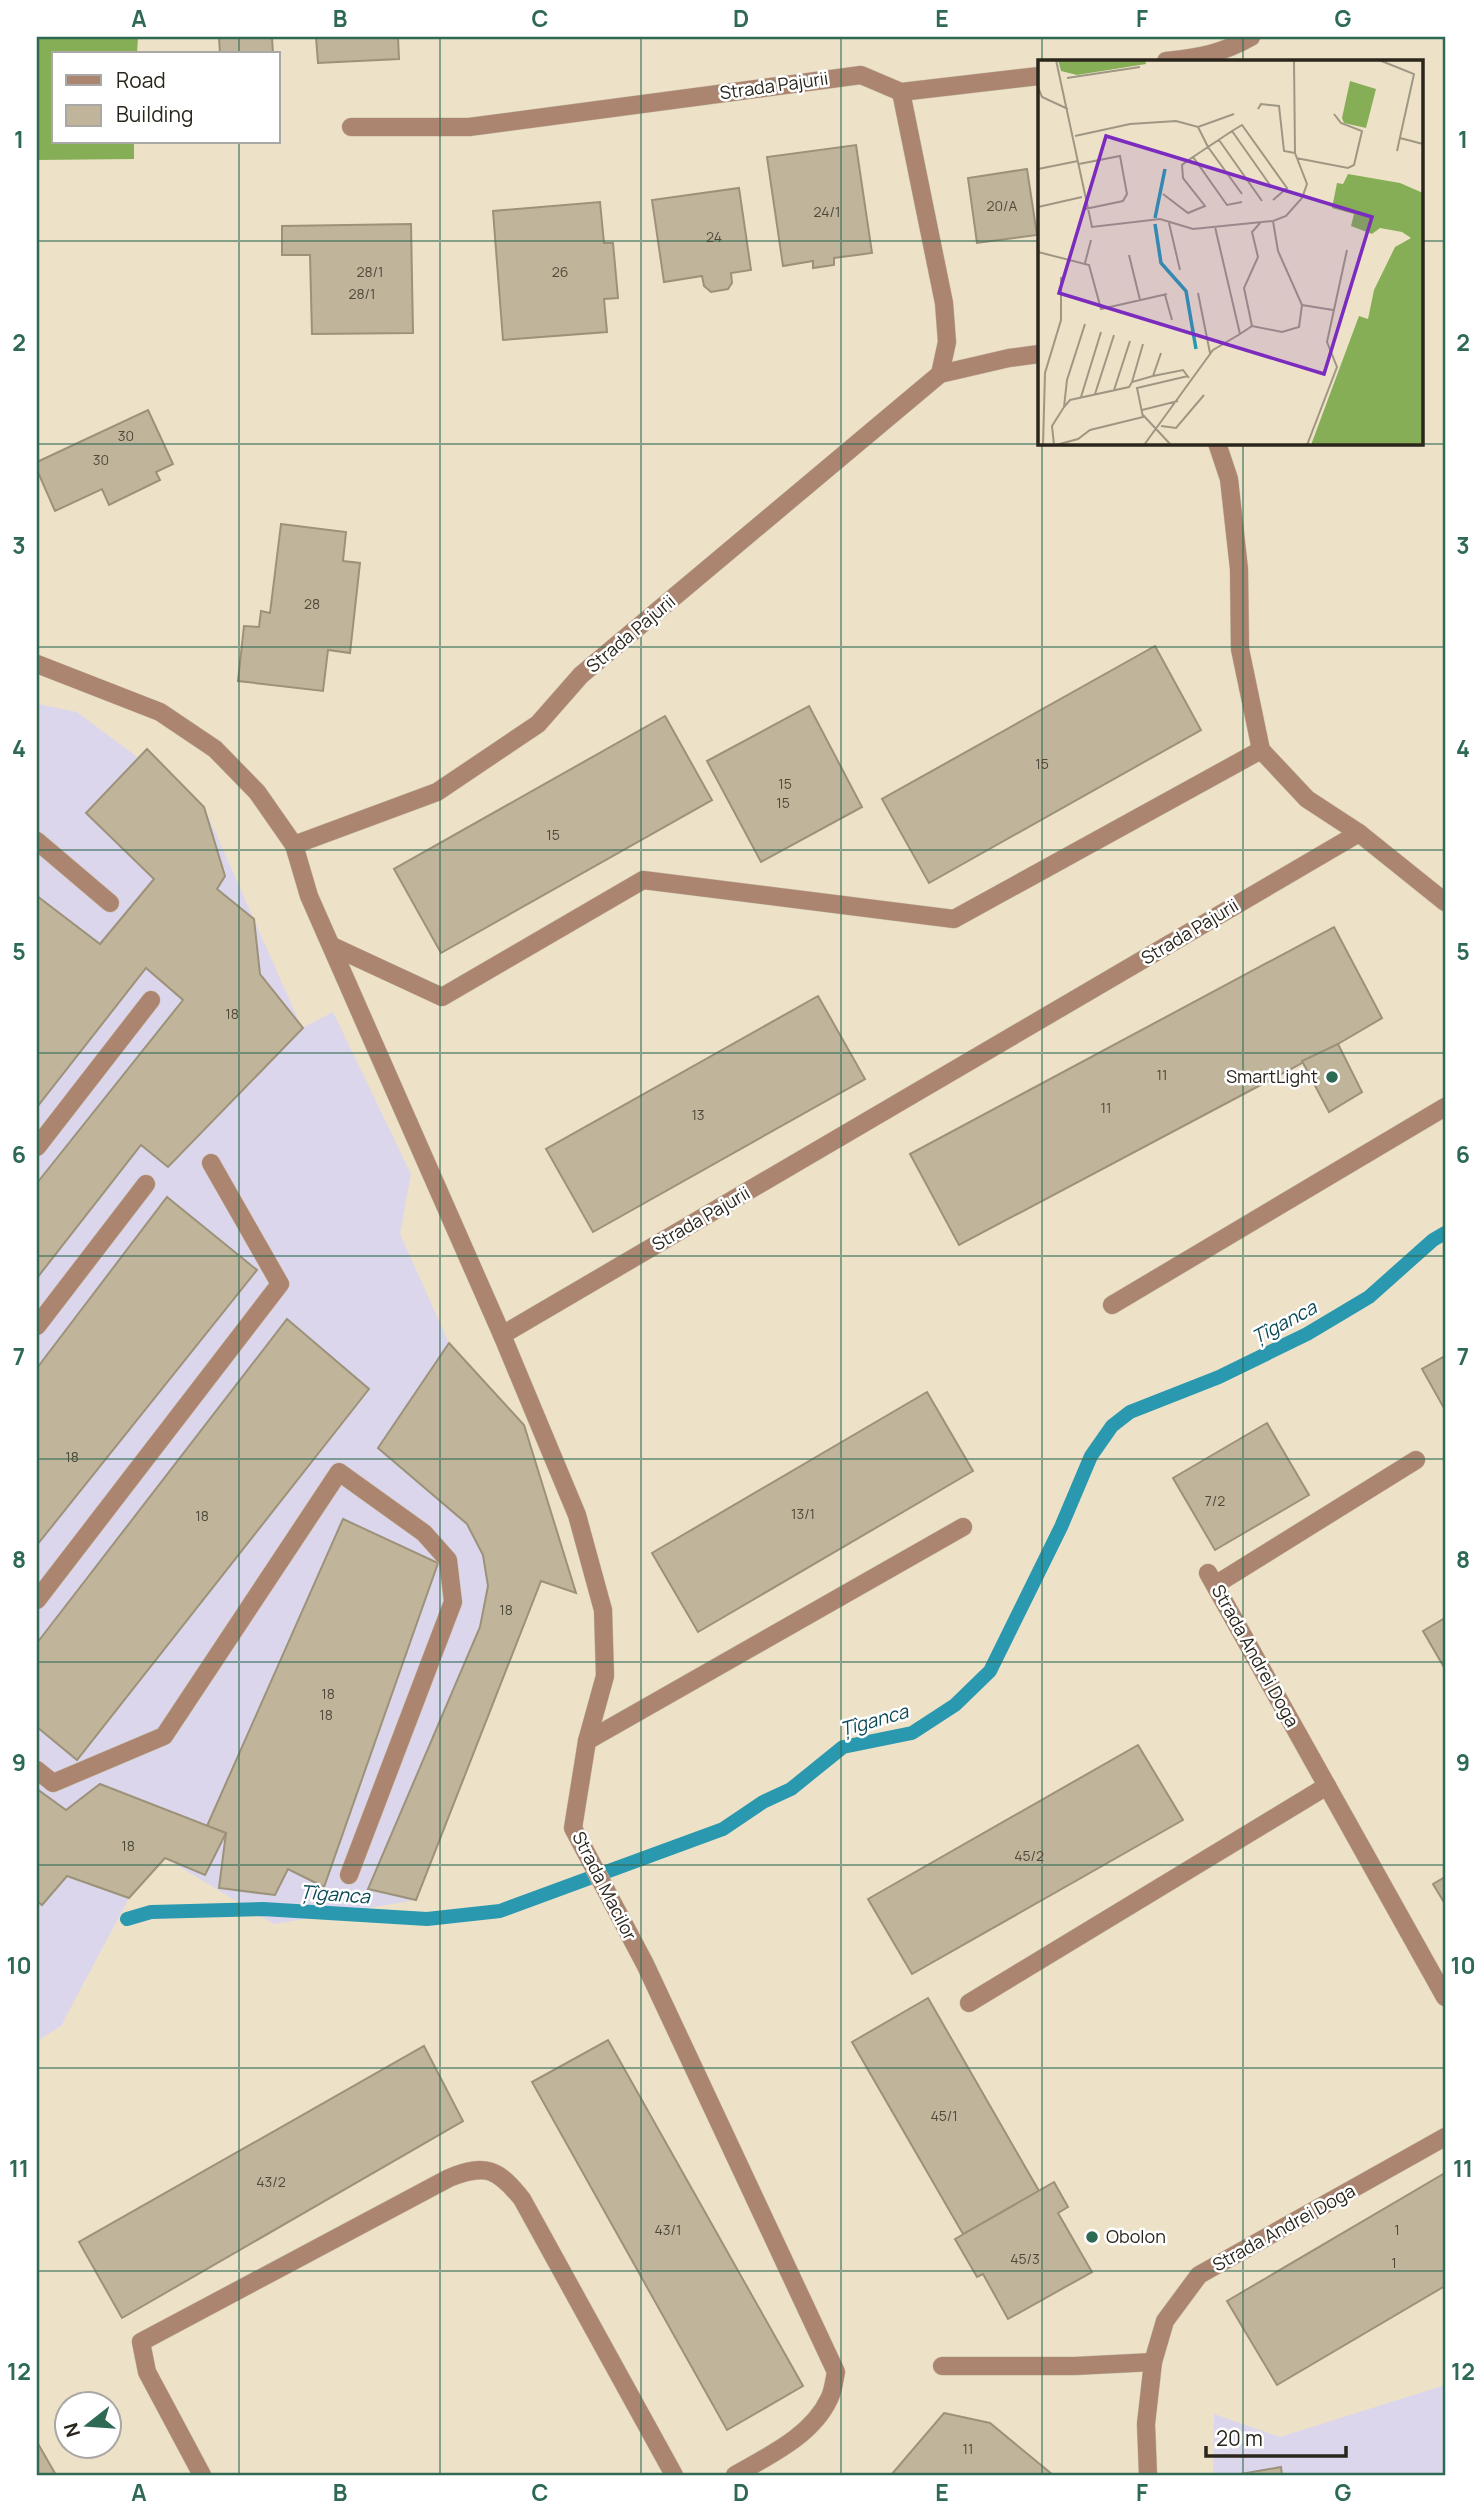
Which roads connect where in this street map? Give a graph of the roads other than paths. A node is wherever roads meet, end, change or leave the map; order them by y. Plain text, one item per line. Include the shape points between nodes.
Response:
1 (1251, 37) edge
2 (1176, 60) edge
3 (1038, 76) edge
4 (901, 92) junction
5 (351, 127) dead end
6 (1038, 354) edge
7 (940, 374) junction
8 (1217, 444) edge
9 (37, 664) edge
10 (1261, 750) junction
11 (1359, 833) junction
12 (37, 841) edge
13 (294, 845) junction
14 (1445, 902) edge
15 (110, 904) dead end
16 (332, 946) junction
17 (151, 1000) dead end
18 (1445, 1107) edge
19 (37, 1147) edge
20 (211, 1164) dead end
21 (146, 1184) dead end
22 (1112, 1305) dead end
23 (37, 1326) edge
24 (502, 1335) junction
25 (1416, 1460) dead end
26 (963, 1527) dead end
27 (37, 1600) edge
28 (587, 1741) junction
29 (37, 1770) edge
30 (1327, 1786) junction
31 (349, 1875) dead end
32 (1445, 1997) edge
33 (969, 2003) dead end
34 (1445, 2137) edge
35 (1153, 2362) junction
36 (942, 2366) dead end
37 (202, 2475) edge
38 (674, 2475) edge
39 (735, 2475) edge
40 (1148, 2475) edge

1 - 2 street via 1227,50
3 - 4 street, Strada Pajurii
4 - 5 street, Strada Pajurii via 861,75 469,127
4 - 7 street via 944,303 947,342
6 - 7 street, Strada Pajurii
7 - 13 street, Strada Pajurii via 581,675 538,724 437,792
8 - 10 street via 1229,479 1239,569 1240,649
9 - 13 street via 160,712 215,749 257,792
10 - 11 street via 1307,799
10 - 16 street via 954,919 643,880 442,997
11 - 14 street
11 - 24 street, Strada Pajurii
12 - 15 street
13 - 16 street via 309,896
16 - 24 street
17 - 19 street
18 - 22 street
20 - 27 street via 280,1284
21 - 23 street
24 - 28 street, Strada Macilor via 577,1515 603,1610 605,1676
25 - 30 street, Strada Andrei Doga via 1212,1579
26 - 28 street
28 - 39 street, Strada Macilor via 573,1828 645,1964 836,2372 830,2399 813,2423 783,2448
29 - 31 street via 54,1783 164,1736 339,1472 424,1533 448,1560 453,1602
30 - 32 street, Strada Andrei Doga
30 - 33 street
34 - 35 street, Strada Andrei Doga via 1199,2275 1165,2320
35 - 36 street
35 - 40 street, Strada Andrei Doga via 1146,2424
37 - 38 street via 147,2372 141,2342 469,2170 491,2170 507,2180 522,2199

